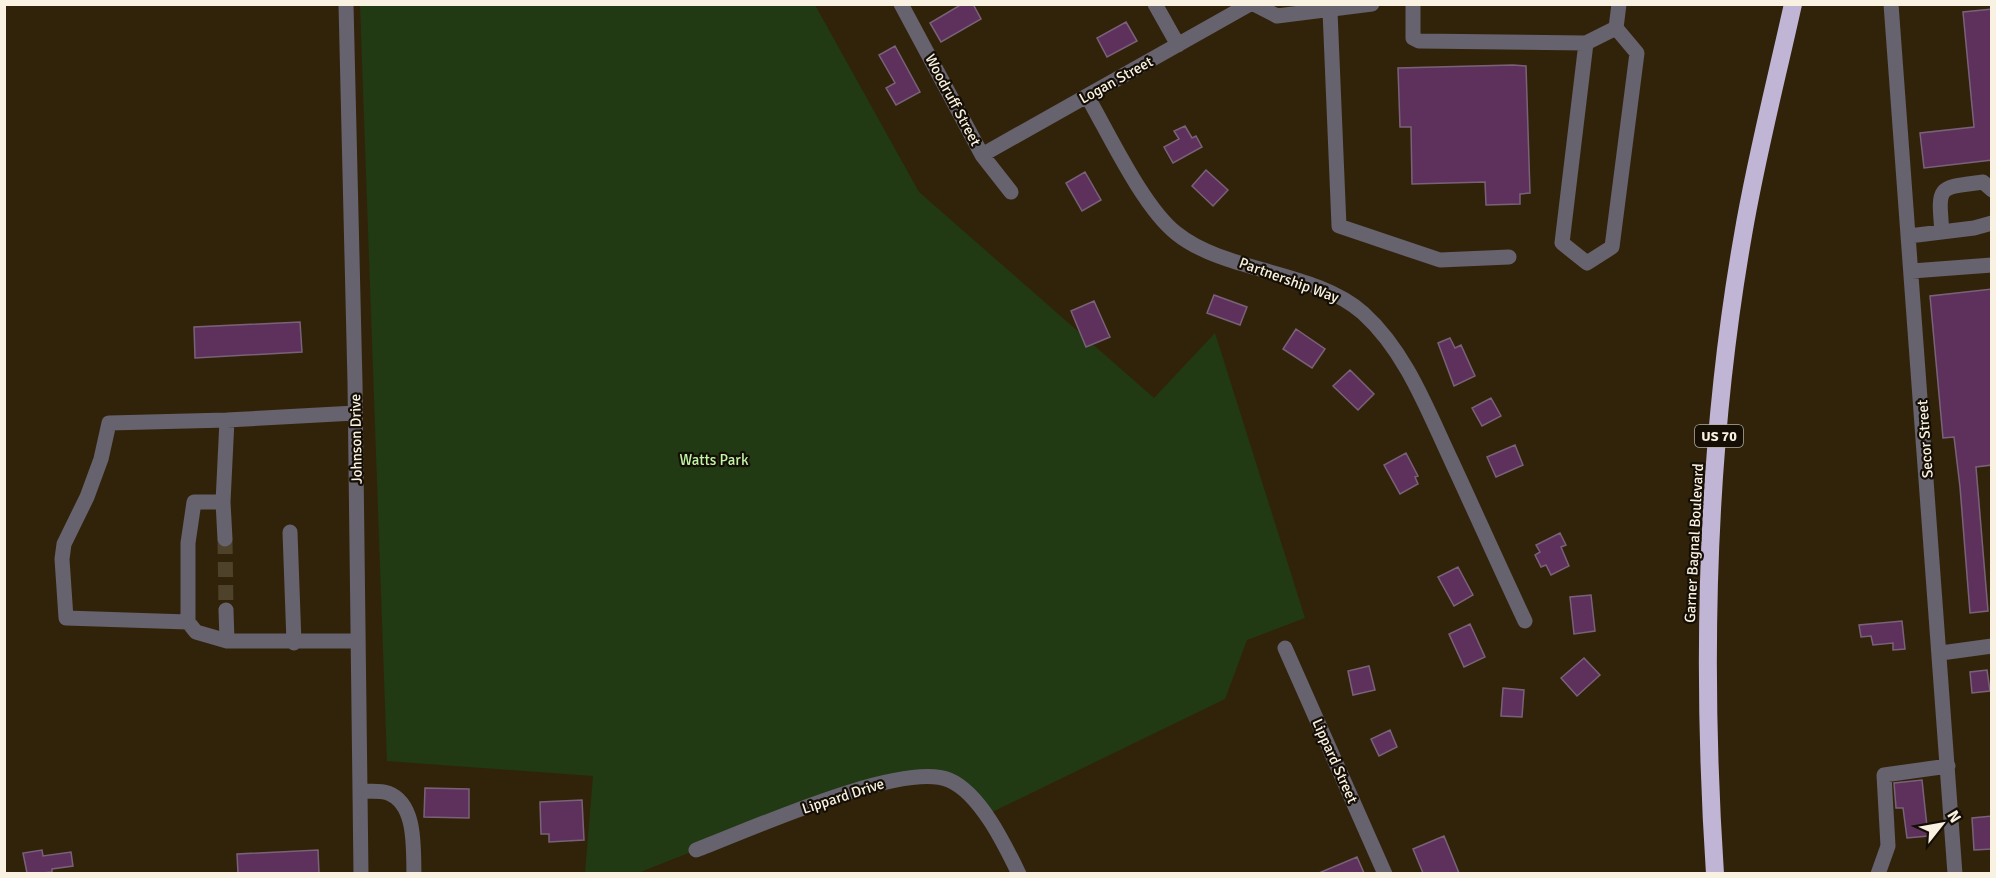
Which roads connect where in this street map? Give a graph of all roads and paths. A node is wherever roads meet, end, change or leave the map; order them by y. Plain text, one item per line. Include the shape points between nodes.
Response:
1 (345, 4) edge
2 (901, 4) edge
3 (1155, 4) edge
4 (1250, 4) edge
5 (1254, 4) edge
6 (1372, 4) edge
7 (1413, 4) edge
8 (1619, 4) edge
9 (1793, 4) edge
10 (1891, 4) edge
11 (1330, 11) junction
12 (1616, 28) junction
13 (1586, 43) junction
14 (1178, 45) junction
15 (1087, 96) junction
16 (982, 155) junction
17 (1992, 190) edge
18 (1011, 192) dead end
19 (1992, 223) edge
20 (1942, 232) junction
21 (1909, 236) junction
22 (1509, 257) dead end
23 (1992, 265) edge
24 (1912, 271) junction
25 (355, 413) junction
26 (227, 420) junction
27 (223, 502) junction
28 (290, 532) dead end
29 (225, 539) tunnel mouth
30 (226, 610) tunnel mouth
31 (1525, 621) dead end
32 (188, 622) junction
33 (227, 641) junction
34 (358, 641) junction
35 (294, 642) junction
36 (1992, 646) edge
37 (1285, 648) dead end
38 (1941, 653) junction
39 (1948, 766) junction
40 (360, 791) junction
41 (696, 850) dead end
42 (361, 873) edge
43 (414, 873) edge
44 (1019, 873) edge
45 (1385, 873) edge
46 (1715, 873) edge
47 (1878, 873) edge
48 (1955, 873) edge

1 - 25 street, Johnson Drive
2 - 16 street, Woodruff Street
3 - 14 street
4 - 14 street, Logan Street
5 - 11 street via 1277,16
6 - 11 street
7 - 13 street via 1413,38 1419,41
8 - 12 street
9 - 46 highway, Garner Bagnal Boulevard / US 70 via 1743,235 1722,400 1711,526 1707,647
10 - 21 street, Secor Street
11 - 22 street via 1339,226 1440,260
12 - 13 street
12 - 13 street via 1637,53 1612,247 1587,263 1562,243
14 - 15 street, Logan Street
15 - 16 street, Logan Street
15 - 31 street, Partnership Way via 1143,193 1176,234 1219,255 1341,297 1381,332 1415,382
16 - 18 street, Woodruff Street
17 - 20 street via 1983,182 1950,186 1942,191
19 - 20 street
20 - 21 street
21 - 24 street, Secor Street
23 - 24 street
24 - 38 street, Secor Street
25 - 26 street
25 - 34 street, Johnson Drive
26 - 27 street
26 - 32 street via 109,423 87,498 64,544 66,618
27 - 29 street
27 - 32 street via 194,502 188,543
28 - 35 street
30 - 33 street
32 - 33 street via 196,632
33 - 35 street
34 - 35 street
34 - 40 street, Johnson Drive
36 - 38 street
37 - 45 street, Lippard Street
38 - 39 street, Secor Street
39 - 47 street via 1884,774 1888,846
39 - 48 street, Secor Street
40 - 42 street, Johnson Drive
40 - 43 street via 385,792 400,802 411,825
41 - 44 street, Lippard Drive via 868,785 925,776 949,780 968,795 992,825

